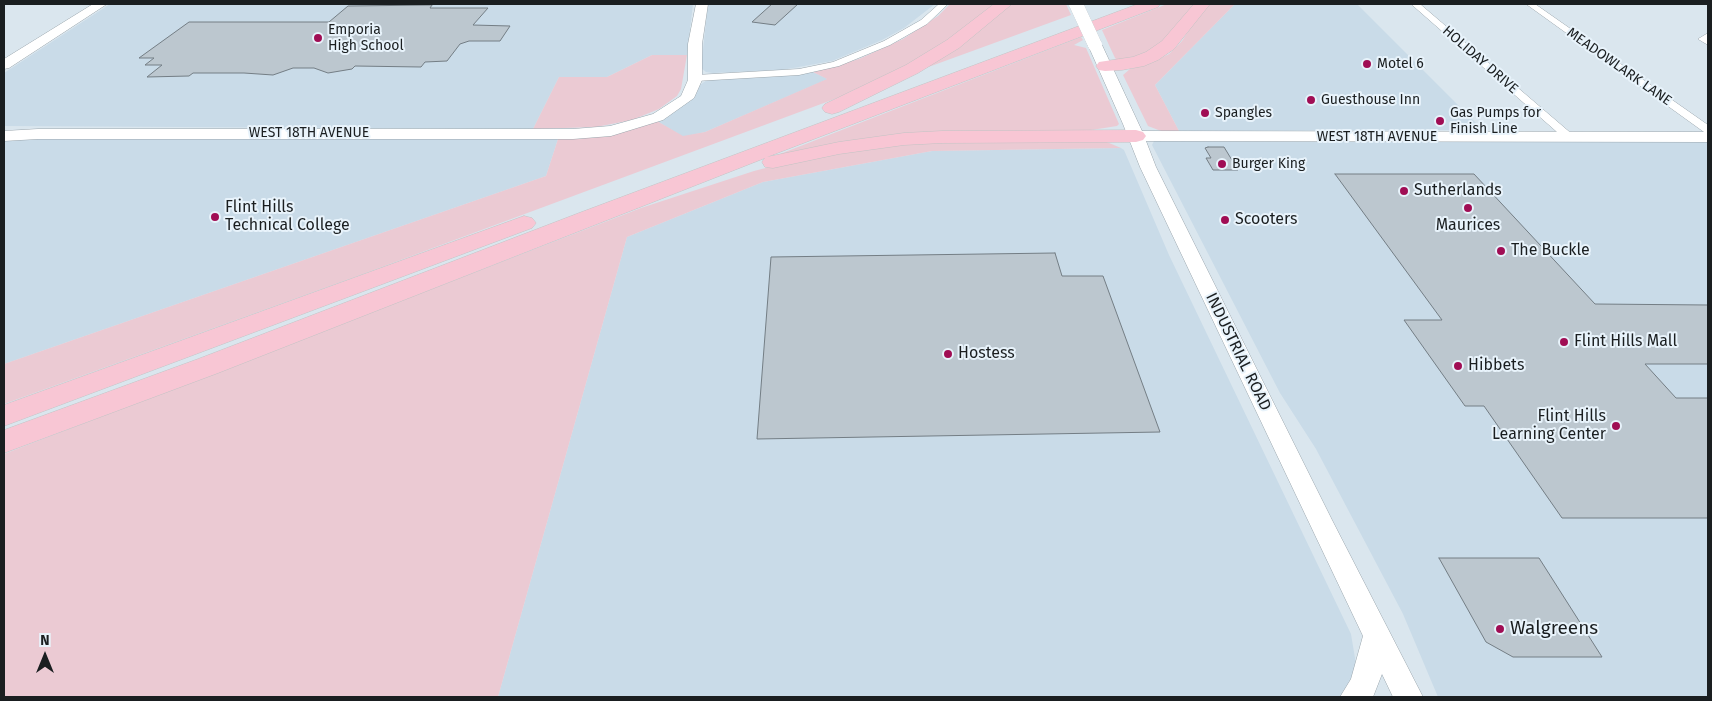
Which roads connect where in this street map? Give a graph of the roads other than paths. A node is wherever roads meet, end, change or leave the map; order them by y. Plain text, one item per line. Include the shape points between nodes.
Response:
1 (101, 4) edge
2 (702, 4) edge
3 (944, 4) edge
4 (1004, 4) edge
5 (1076, 4) edge
6 (1119, 4) edge
7 (1152, 4) edge
8 (1202, 4) edge
9 (1415, 4) edge
10 (1530, 4) edge
11 (4, 65) edge
12 (1105, 66) junction
13 (696, 78) junction
14 (832, 108) junction
15 (1133, 130) junction
16 (1708, 130) edge
17 (4, 131) edge
18 (38, 134) junction
19 (4, 136) edge
20 (1088, 136) junction
21 (1569, 136) junction
22 (1708, 137) edge
23 (1144, 156) junction
24 (587, 218) junction
25 (4, 416) edge
26 (4, 442) edge
27 (1377, 635) junction
28 (1355, 697) edge
29 (1408, 697) edge

1 - 11 street
2 - 13 street via 695,44
3 - 13 street via 924,22 887,43 836,64 799,72
4 - 14 highway via 953,44
5 - 12 street, INDUSTRIAL ROAD, bridge
6 - 14 highway
7 - 24 highway
8 - 12 highway via 1168,45 1152,56 1122,66
9 - 21 street, HOLIDAY DRIVE
10 - 16 street, MEADOWLARK LANE
12 - 15 street, INDUSTRIAL ROAD
13 - 18 street, WEST 18TH AVENUE via 687,98 678,106 658,117 611,132
14 - 25 highway
15 - 20 highway
15 - 21 street, WEST 18TH AVENUE
15 - 23 street, INDUSTRIAL ROAD
17 - 18 street, WEST 18TH AVENUE
18 - 19 street, WEST 18TH AVENUE
20 - 23 highway via 1118,143
20 - 24 highway via 942,136 839,148 764,164
21 - 22 street, WEST 18TH AVENUE
23 - 27 street, INDUSTRIAL ROAD
24 - 26 highway
27 - 28 street via 1364,685
27 - 29 street, INDUSTRIAL ROAD

